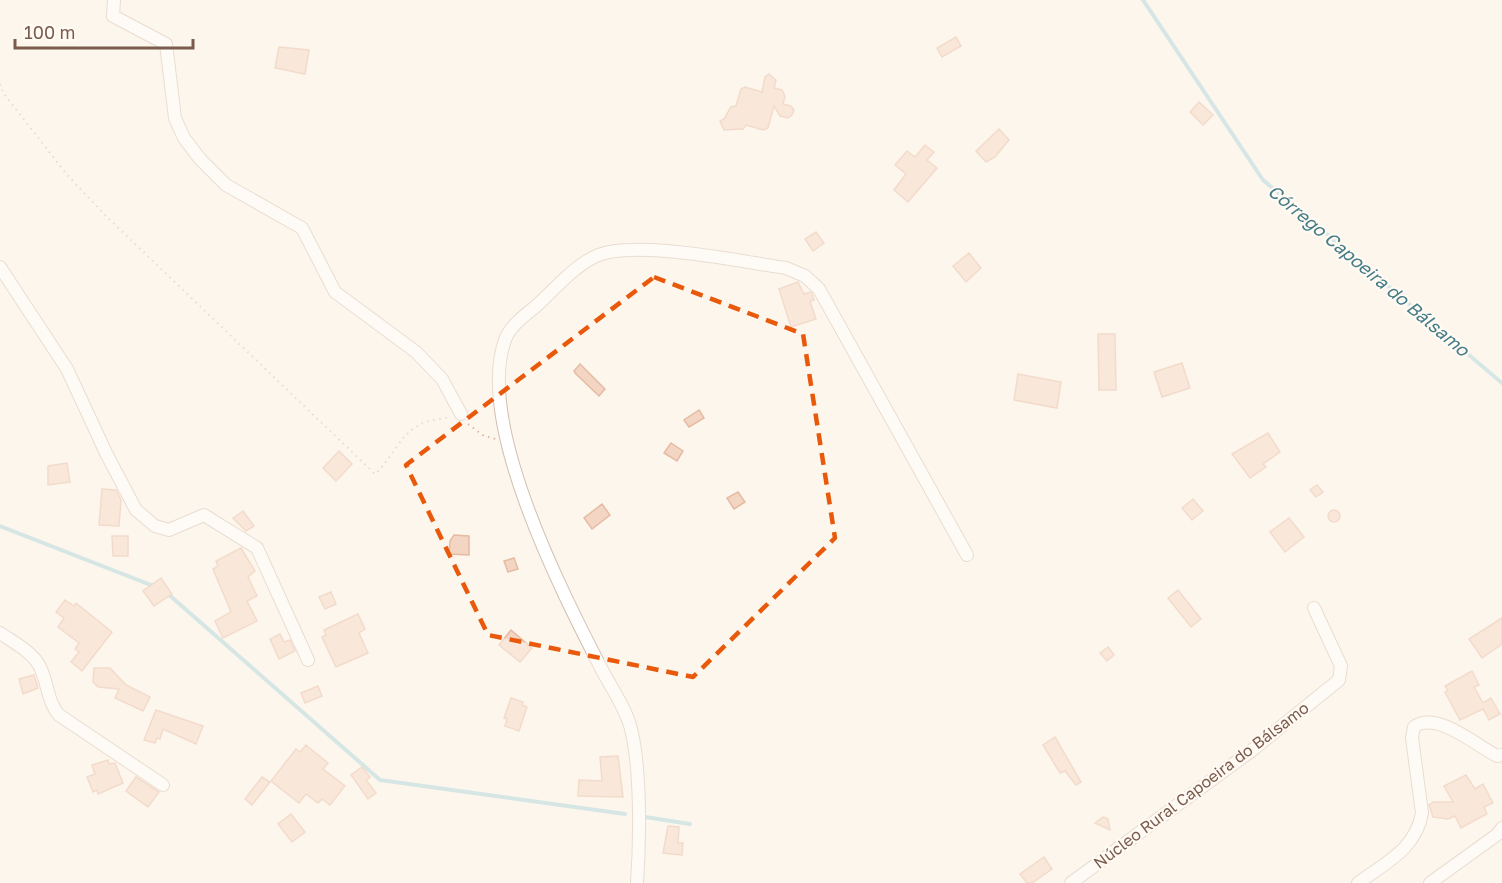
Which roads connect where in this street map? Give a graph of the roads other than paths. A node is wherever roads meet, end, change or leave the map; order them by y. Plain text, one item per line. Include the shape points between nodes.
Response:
1 (114, 0) edge
2 (0, 267) edge
3 (461, 414) road end
4 (967, 555) dead end
5 (1314, 608) dead end
6 (0, 633) edge
7 (309, 660) dead end
8 (1501, 758) edge
9 (164, 785) dead end
10 (1502, 828) edge
11 (637, 883) edge
12 (1071, 883) edge
13 (1358, 883) edge
14 (1430, 883) edge

1 - 3 street via 113,16 166,44 175,118 200,159 226,185 302,228 335,292 416,352 442,379
2 - 7 street via 67,369 136,510 155,526 169,530 204,515 211,517 257,548
4 - 11 street via 819,289 805,276 786,268 632,250 606,253 588,261 516,324 505,339 498,373 497,390 507,441 525,501 631,729 636,773
5 - 12 street, Núcleo Rural Capoeira do Bálsamo via 1341,666 1339,680 1251,751
6 - 9 street via 36,660 59,715
8 - 13 street via 1436,723 1423,722 1414,727 1420,824 1406,848
10 - 14 street

